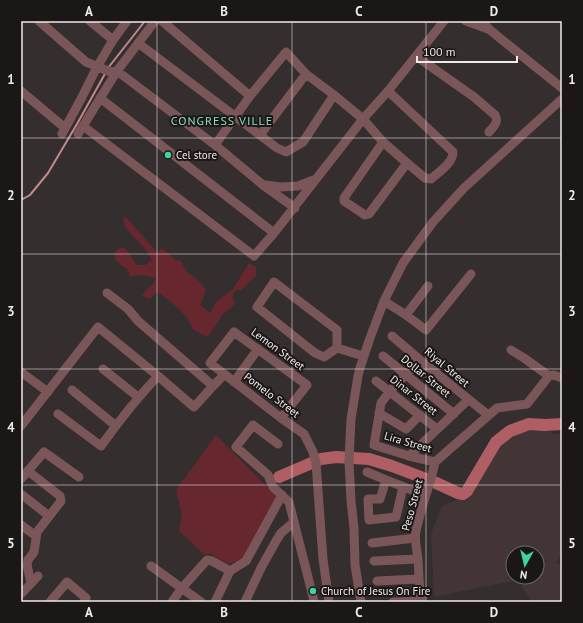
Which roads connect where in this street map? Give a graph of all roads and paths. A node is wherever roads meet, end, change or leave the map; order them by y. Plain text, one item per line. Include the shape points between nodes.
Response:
1 (39, 21) edge
2 (90, 21) edge
3 (127, 21) edge
4 (155, 21) edge
5 (162, 21) edge
6 (444, 21) edge
7 (466, 21) edge
8 (482, 21) edge
9 (489, 29) junction
10 (113, 40) junction
11 (138, 43) junction
12 (416, 56) junction
13 (98, 67) junction
14 (114, 72) junction
15 (306, 74) junction
16 (562, 88) edge
17 (21, 91) edge
18 (388, 91) junction
19 (334, 94) junction
20 (250, 96) junction
21 (100, 98) junction
22 (562, 99) edge
23 (235, 116) junction
24 (363, 120) junction
25 (489, 132) dead end
26 (260, 135) junction
27 (383, 142) junction
28 (215, 145) junction
29 (407, 163) junction
30 (316, 179) junction
31 (263, 185) junction
32 (295, 208) junction
33 (274, 233) junction
34 (471, 274) dead end
35 (428, 286) dead end
36 (106, 293) dead end
37 (384, 301) junction
38 (406, 315) junction
39 (392, 336) dead end
40 (337, 348) junction
41 (258, 349) junction
42 (511, 350) dead end
43 (363, 356) junction
44 (383, 356) dead end
45 (420, 360) junction
46 (210, 363) joint
47 (103, 369) dead end
48 (21, 372) edge
49 (224, 374) junction
50 (406, 375) junction
51 (158, 376) junction
52 (549, 376) junction
53 (562, 378) edge
54 (376, 381) dead end
55 (234, 382) junction
56 (213, 386) junction
57 (72, 390) dead end
58 (48, 392) junction
59 (390, 392) junction
60 (138, 397) junction
61 (468, 400) junction
62 (379, 413) junction
63 (58, 414) dead end
64 (454, 414) junction
65 (420, 415) junction
66 (488, 415) junction
67 (24, 416) edge
68 (281, 418) junction
69 (21, 426) edge
70 (116, 426) junction
71 (437, 429) junction
72 (278, 444) dead end
73 (409, 456) junction
74 (435, 462) junction
75 (28, 471) junction
76 (367, 472) dead end
77 (78, 477) dead end
78 (21, 479) edge
79 (386, 480) junction
80 (403, 486) junction
81 (21, 494) edge
82 (282, 495) junction
83 (425, 495) junction
84 (49, 516) junction
85 (294, 522) junction
86 (21, 525) edge
87 (36, 536) junction
88 (415, 538) junction
89 (372, 543) dead end
90 (418, 559) junction
91 (374, 561) dead end
92 (151, 566) dead end
93 (230, 571) junction
94 (38, 576) dead end
95 (419, 579) junction
96 (377, 581) dead end
97 (31, 583) junction
98 (181, 589) junction
99 (21, 594) edge
100 (50, 602) edge
101 (84, 602) edge
102 (172, 602) edge
103 (201, 602) edge
104 (215, 602) edge
105 (245, 602) edge
106 (313, 602) edge
107 (329, 602) edge
108 (361, 602) edge
109 (393, 602) edge
110 (421, 602) edge

1 - 13 street via 86,62
2 - 10 street
3 - 10 street
4 - 11 street
5 - 20 street
6 - 12 street
7 - 9 street
8 - 9 street
9 - 16 street
10 - 13 street
11 - 14 street
11 - 23 street
12 - 18 street
12 - 25 street via 496,115 496,123
13 - 14 street
13 - 17 street via 63,131
14 - 21 street
14 - 28 street
15 - 19 street
15 - 20 street via 286,52
15 - 26 street
18 - 24 street
18 - 29 street via 453,152 453,157 431,179 424,178
19 - 24 street
19 - 26 street via 303,142 286,152
20 - 23 street
21 - 33 street
21 - 33 street via 81,130 254,256
22 - 37 street via 464,188 433,222 403,263
23 - 26 street
23 - 28 street
24 - 27 street
24 - 30 street
27 - 29 street
27 - 29 street via 344,201 365,215 369,214
28 - 31 street
30 - 31 street via 298,186
30 - 32 street
31 - 32 street
32 - 33 street
34 - 38 street via 426,330
35 - 38 street
36 - 56 street via 128,309 138,321
37 - 38 street
37 - 43 street
39 - 45 street, Riyal Street
40 - 40 street via 324,356 315,353 257,308 274,282 337,330
40 - 43 street
41 - 46 street, Lemon Street via 234,332
41 - 55 street
41 - 68 street, Lemon Street via 307,385
42 - 52 street
43 - 108 street via 351,419 349,458
44 - 50 street, Dollar Street
45 - 50 street
45 - 61 street, Riyal Street
46 - 49 street, Pomelo Street
47 - 60 street
48 - 58 street
49 - 55 street, Pomelo Street
49 - 56 street
50 - 59 street
50 - 64 street, Dollar Street
51 - 56 street via 194,407
51 - 58 street via 98,328
51 - 60 street
52 - 53 street
52 - 66 street via 527,404 497,408
54 - 59 street, Dinar Street
55 - 68 street, Pomelo Street
57 - 70 street
58 - 67 street
59 - 62 street via 381,404
59 - 65 street, Dinar Street
60 - 70 street
61 - 64 street
61 - 66 street, Riyal Street
62 - 65 street via 406,429
62 - 73 street, Lira Street via 374,445
63 - 70 street via 101,446
64 - 71 street
65 - 71 street, Dinar Street
66 - 74 street
67 - 69 street
68 - 107 street, Pomelo Street via 304,434 314,452
71 - 73 street
72 - 82 street via 253,425 236,448 268,475 273,487
73 - 74 street, Lira Street
74 - 83 street, Peso Street
75 - 77 street via 44,452
75 - 78 street
75 - 84 street via 60,496 61,501
76 - 79 street
79 - 80 street
79 - 80 street via 380,499 368,499 369,520 396,518
80 - 83 street
81 - 84 street
82 - 85 street via 289,502
82 - 93 street via 246,561
83 - 88 street, Peso Street
84 - 87 street via 36,532
85 - 105 street via 281,533
85 - 106 street
86 - 87 street
87 - 97 street via 34,552 28,560
88 - 89 street
88 - 90 street, Peso Street
90 - 91 street
90 - 95 street, Peso Street
92 - 98 street
93 - 98 street via 207,560
93 - 104 street
94 - 97 street
95 - 96 street
95 - 110 street, Peso Street
97 - 99 street
98 - 102 street
98 - 103 street
100 - 101 street via 67,582 86,598
109 - 110 street

